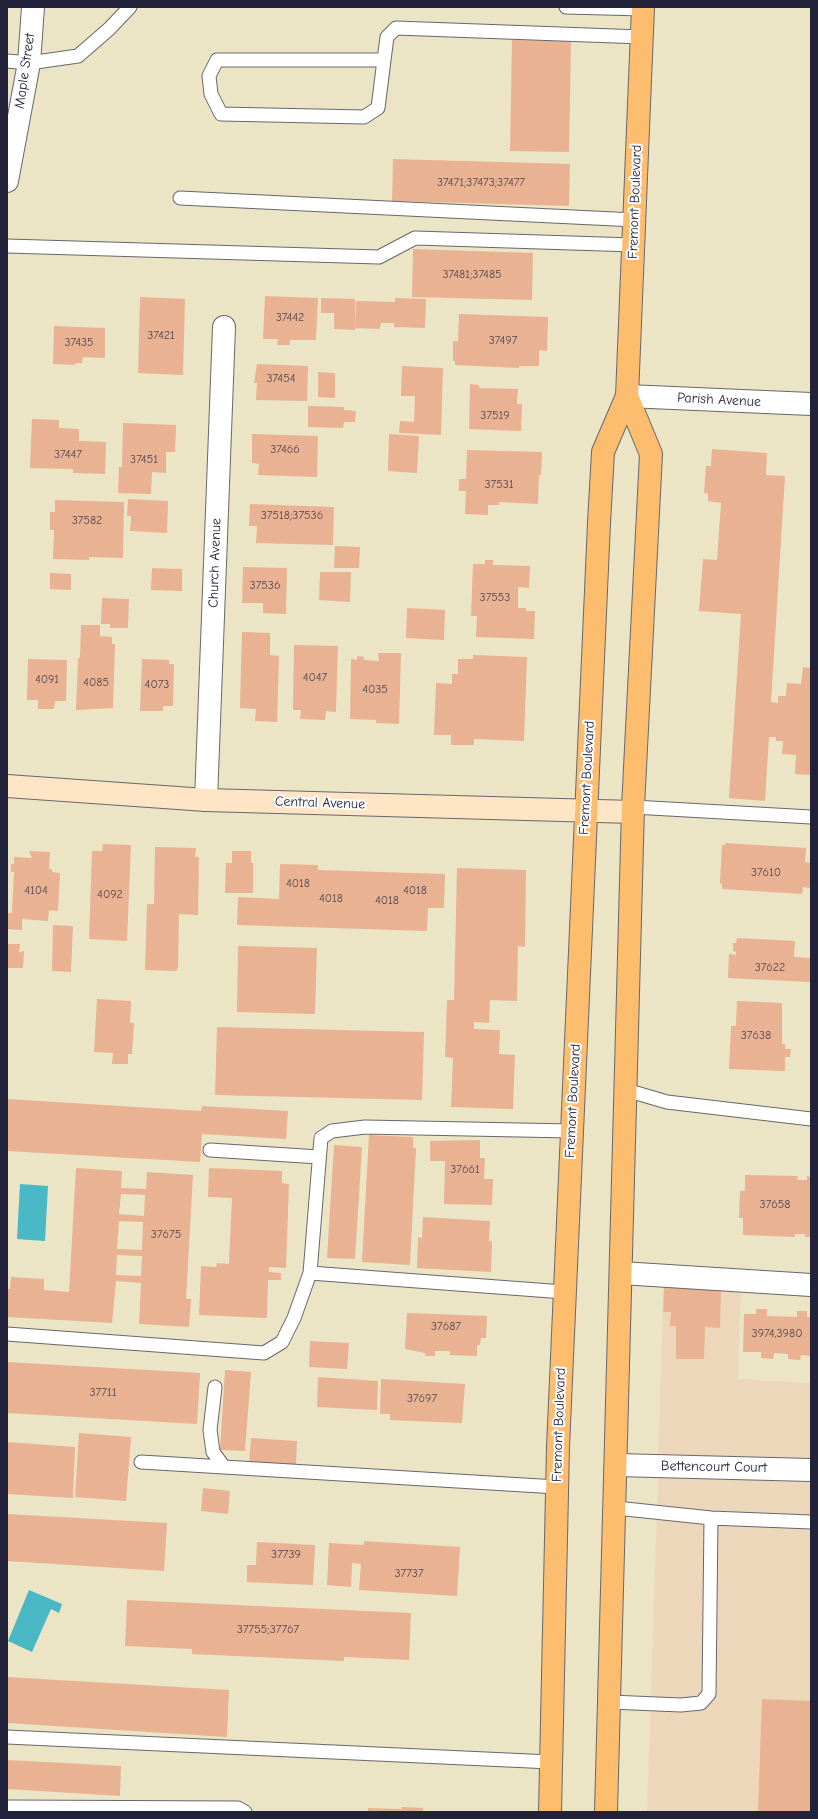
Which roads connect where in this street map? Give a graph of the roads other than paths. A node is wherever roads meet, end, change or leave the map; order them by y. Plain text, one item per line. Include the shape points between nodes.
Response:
1 (33, 7) edge
2 (130, 7) edge
3 (566, 7) edge
4 (643, 8) edge
5 (642, 37) junction
6 (384, 60) junction
7 (7, 61) edge
8 (28, 64) junction
9 (7, 181) edge
10 (180, 198) dead end
11 (635, 220) junction
12 (634, 245) junction
13 (7, 246) edge
14 (224, 327) dead end
15 (627, 396) junction
16 (811, 404) edge
17 (7, 786) edge
18 (206, 800) junction
19 (633, 809) junction
20 (585, 810) junction
21 (811, 817) edge
22 (626, 1090) junction
23 (811, 1119) edge
24 (571, 1131) junction
25 (210, 1150) dead end
26 (319, 1157) junction
27 (310, 1273) junction
28 (621, 1273) junction
29 (811, 1285) edge
30 (564, 1292) junction
31 (7, 1334) edge
32 (215, 1387) dead end
33 (141, 1462) dead end
34 (616, 1465) junction
35 (224, 1467) junction
36 (811, 1470) edge
37 (557, 1487) junction
38 (616, 1508) junction
39 (711, 1518) junction
40 (811, 1522) edge
41 (610, 1702) junction
42 (7, 1737) edge
43 (551, 1762) junction
44 (7, 1807) edge
45 (78, 1810) edge
46 (244, 1812) edge
47 (550, 1812) edge
48 (606, 1812) edge

1 - 8 street, Maple Street
2 - 8 lane via 78,56
3 - 4 lane
4 - 5 main road, Fremont Boulevard
5 - 6 lane via 396,28 387,37
5 - 11 main road, Fremont Boulevard
6 - 6 lane via 378,108 364,117 221,114 211,94 208,76 217,60
7 - 8 lane
8 - 9 street, Maple Street
10 - 11 lane
11 - 12 main road, Fremont Boulevard
12 - 13 lane via 415,238 379,257
12 - 15 main road, Fremont Boulevard
14 - 18 street, Church Avenue
15 - 16 street, Parish Avenue
15 - 19 main road, Fremont Boulevard via 652,454
15 - 20 main road, Fremont Boulevard via 603,452
17 - 18 main road, Central Avenue
18 - 20 main road, Central Avenue
19 - 20 main road, Central Avenue
19 - 21 lane
19 - 22 main road, Fremont Boulevard
20 - 24 main road, Fremont Boulevard
22 - 23 lane via 667,1102
22 - 28 main road, Fremont Boulevard
24 - 26 lane via 366,1127 332,1131 321,1138
24 - 30 main road, Fremont Boulevard
25 - 26 lane
26 - 27 lane
27 - 30 lane
27 - 31 lane via 294,1318 282,1342 264,1353
28 - 29 street
28 - 34 main road, Fremont Boulevard
30 - 37 main road, Fremont Boulevard
32 - 35 lane via 210,1430 213,1452
33 - 35 lane
34 - 36 street, Bettencourt Court
34 - 38 main road, Fremont Boulevard
35 - 37 lane
37 - 43 main road, Fremont Boulevard
38 - 39 lane
38 - 41 main road, Fremont Boulevard
39 - 40 lane
39 - 41 lane via 709,1694 701,1703 681,1705
41 - 48 main road, Fremont Boulevard
42 - 43 lane
43 - 47 main road, Fremont Boulevard
44 - 45 lane
45 - 46 lane via 238,1808

